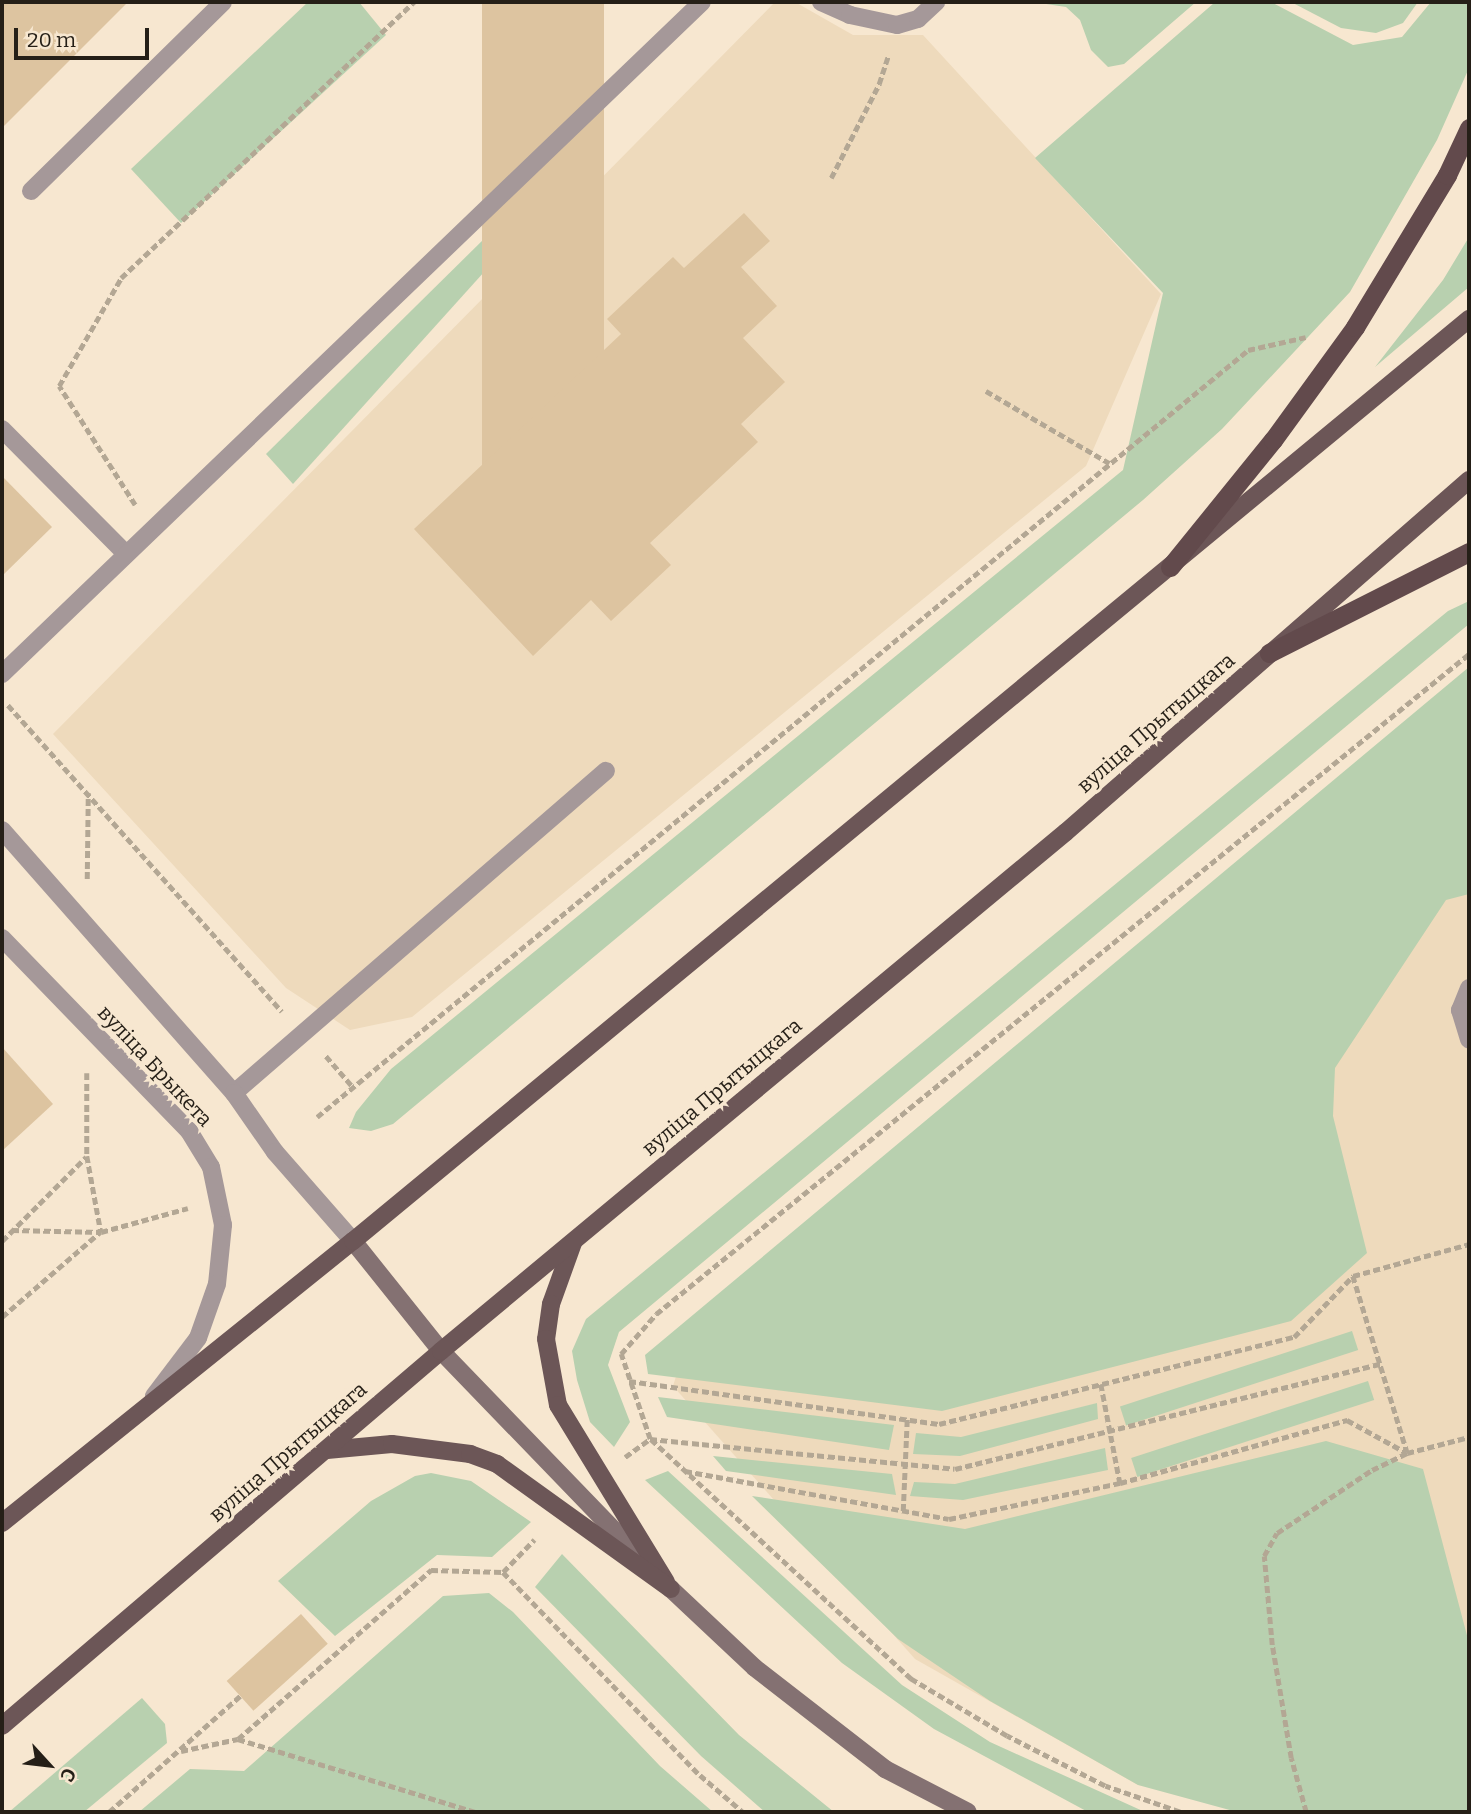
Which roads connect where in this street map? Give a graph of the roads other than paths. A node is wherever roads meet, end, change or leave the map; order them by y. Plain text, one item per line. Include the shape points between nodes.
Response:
1 (223, 2) edge
2 (702, 2) edge
3 (821, 2) edge
4 (936, 2) edge
5 (1469, 128) edge
6 (31, 191) dead end
7 (1469, 319) edge
8 (2, 429) edge
9 (1469, 480) edge
10 (1469, 552) edge
11 (126, 554) junction
12 (1170, 567) junction
13 (1269, 653) junction
14 (2, 674) edge
15 (606, 771) dead end
16 (2, 830) edge
17 (2, 938) edge
18 (1469, 988) edge
19 (1469, 1040) edge
20 (234, 1093) junction
21 (574, 1240) junction
22 (353, 1241) junction
23 (441, 1351) junction
24 (152, 1400) junction
25 (327, 1451) junction
26 (2, 1523) edge
27 (671, 1589) junction
28 (2, 1726) edge
29 (968, 1812) edge

1 - 6 street
2 - 11 street
3 - 4 street via 850,15 897,25 918,19
5 - 12 highway via 1447,175 1355,327 1273,440
7 - 12 main road
8 - 11 street
9 - 13 main road, вуліца Прытыцкага
10 - 13 highway
11 - 14 street
12 - 22 main road
13 - 21 main road, вуліца Прытыцкага via 1066,832
15 - 20 street
16 - 20 street, вуліца Брыкета
17 - 24 street, вуліца Брыкета via 189,1131 211,1167 223,1224 217,1283 198,1338
18 - 19 street via 1460,1010
20 - 22 street, вуліца Брыкета via 275,1152
21 - 23 main road, вуліца Прытыцкага
21 - 27 main road via 551,1304 546,1339 558,1405
22 - 23 main road
22 - 24 main road
23 - 25 main road, вуліца Прытыцкага
23 - 27 main road
24 - 26 main road
25 - 27 main road via 392,1444 470,1454 497,1464
25 - 28 main road, вуліца Прытыцкага
27 - 29 main road via 755,1668 885,1769

